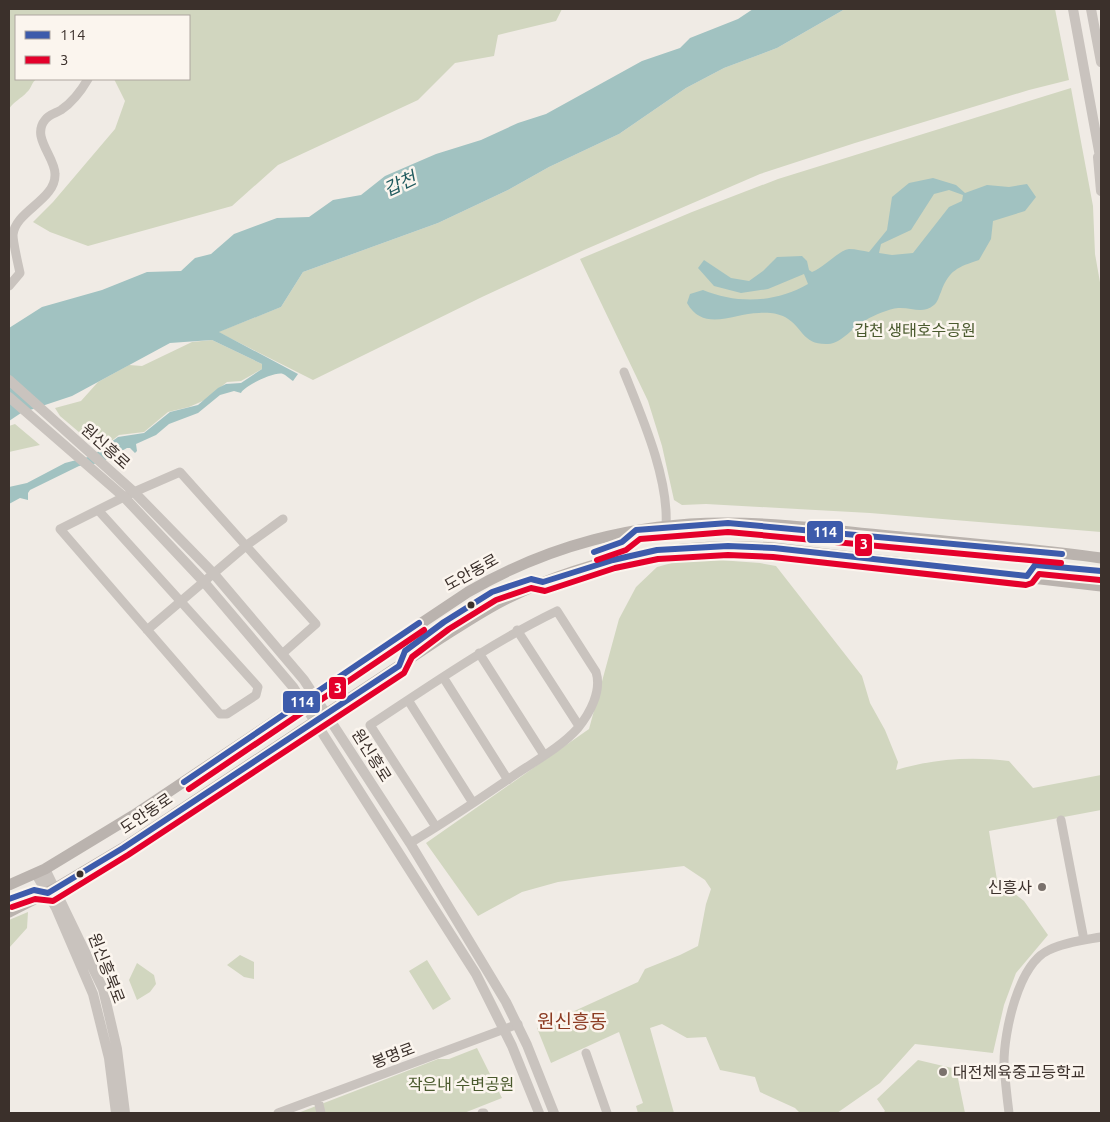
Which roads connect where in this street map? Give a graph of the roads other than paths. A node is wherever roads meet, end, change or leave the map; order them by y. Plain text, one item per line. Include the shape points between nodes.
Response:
1 (1073, 9) edge
2 (1091, 9) edge
3 (1101, 62) edge
4 (87, 80) edge
5 (1094, 126) junction
6 (1101, 162) edge
7 (1101, 191) edge
8 (10, 233) edge
9 (9, 286) edge
10 (624, 372) dead end
11 (9, 380) edge
12 (9, 397) edge
13 (134, 492) junction
14 (124, 497) junction
15 (98, 510) junction
16 (283, 519) dead end
17 (666, 526) junction
18 (247, 545) junction
19 (1099, 557) edge
20 (214, 574) junction
21 (204, 582) junction
22 (1101, 586) edge
23 (182, 601) junction
24 (147, 630) junction
25 (517, 630) junction
26 (480, 653) junction
27 (282, 654) junction
28 (443, 676) junction
29 (314, 694) junction
30 (408, 700) junction
31 (304, 701) junction
32 (328, 714) junction
33 (316, 721) junction
34 (579, 726) junction
35 (544, 755) junction
36 (508, 780) junction
37 (473, 803) junction
38 (1061, 820) dead end
39 (436, 828) junction
40 (410, 844) junction
41 (41, 871) junction
42 (9, 885) edge
43 (52, 890) junction
44 (9, 912) edge
45 (1101, 937) edge
46 (1084, 940) junction
47 (518, 1024) junction
48 (504, 1029) junction
49 (586, 1053) dead end
50 (318, 1100) junction
51 (116, 1113) edge
52 (125, 1113) edge
53 (278, 1113) edge
54 (322, 1113) edge
55 (539, 1113) edge
56 (554, 1113) edge
57 (607, 1113) edge
58 (1008, 1113) edge

1 - 5 street
2 - 3 street
4 - 8 street via 72,101 44,120 42,139 55,168 53,187
5 - 6 street
5 - 7 street
8 - 9 street via 20,273
10 - 17 street via 656,463 666,503
11 - 13 street, 원신흥로
12 - 14 street, 원신흥로
13 - 14 street
13 - 18 street via 180,472
13 - 20 street, 원신흥로
14 - 15 street
14 - 21 street, 원신흥로
15 - 23 street
15 - 24 street via 60,530
16 - 18 street
17 - 19 main road, 도안동로 via 728,523 783,526
17 - 29 main road, 도안동로 via 574,545 479,585
18 - 20 street
18 - 27 street via 316,624
20 - 21 street
20 - 27 street, 원신흥로
21 - 23 street
21 - 31 street, 원신흥로
22 - 32 main road, 도안동로 via 774,548 728,546 657,550 574,571 504,600
23 - 24 street
23 - 24 street via 258,687 256,695 227,714 220,714
25 - 26 street
25 - 34 street
25 - 34 street via 557,611 596,672 599,682 588,713
26 - 28 street
26 - 35 street
27 - 29 street, 원신흥로
28 - 30 street
28 - 36 street
29 - 31 main road, 도안동로
29 - 32 street, 원신흥로
30 - 37 street
30 - 39 street via 370,725
31 - 33 street, 원신흥로
31 - 41 main road, 도안동로 via 134,815
32 - 33 main road, 도안동로
32 - 40 street, 원신흥로
33 - 43 main road, 도안동로 via 123,848
33 - 48 street, 원신흥로 via 476,974
34 - 35 street
35 - 36 street
36 - 37 street
37 - 39 street
38 - 46 street
39 - 40 street
40 - 47 street, 원신흥로
41 - 42 main road, 도안동로
41 - 43 street, 원신흥북로
43 - 44 main road, 도안동로
43 - 51 street, 원신흥북로 via 93,994 109,1058
43 - 52 street, 원신흥북로 via 103,989 117,1049
45 - 46 street
46 - 58 street via 1048,950 1033,963 1019,990 1011,1015 1004,1062
47 - 48 street, 봉명로
47 - 56 street, 원신흥로
48 - 50 street, 봉명로
48 - 55 street, 원신흥로
49 - 57 street
50 - 53 street, 봉명로
50 - 54 street

